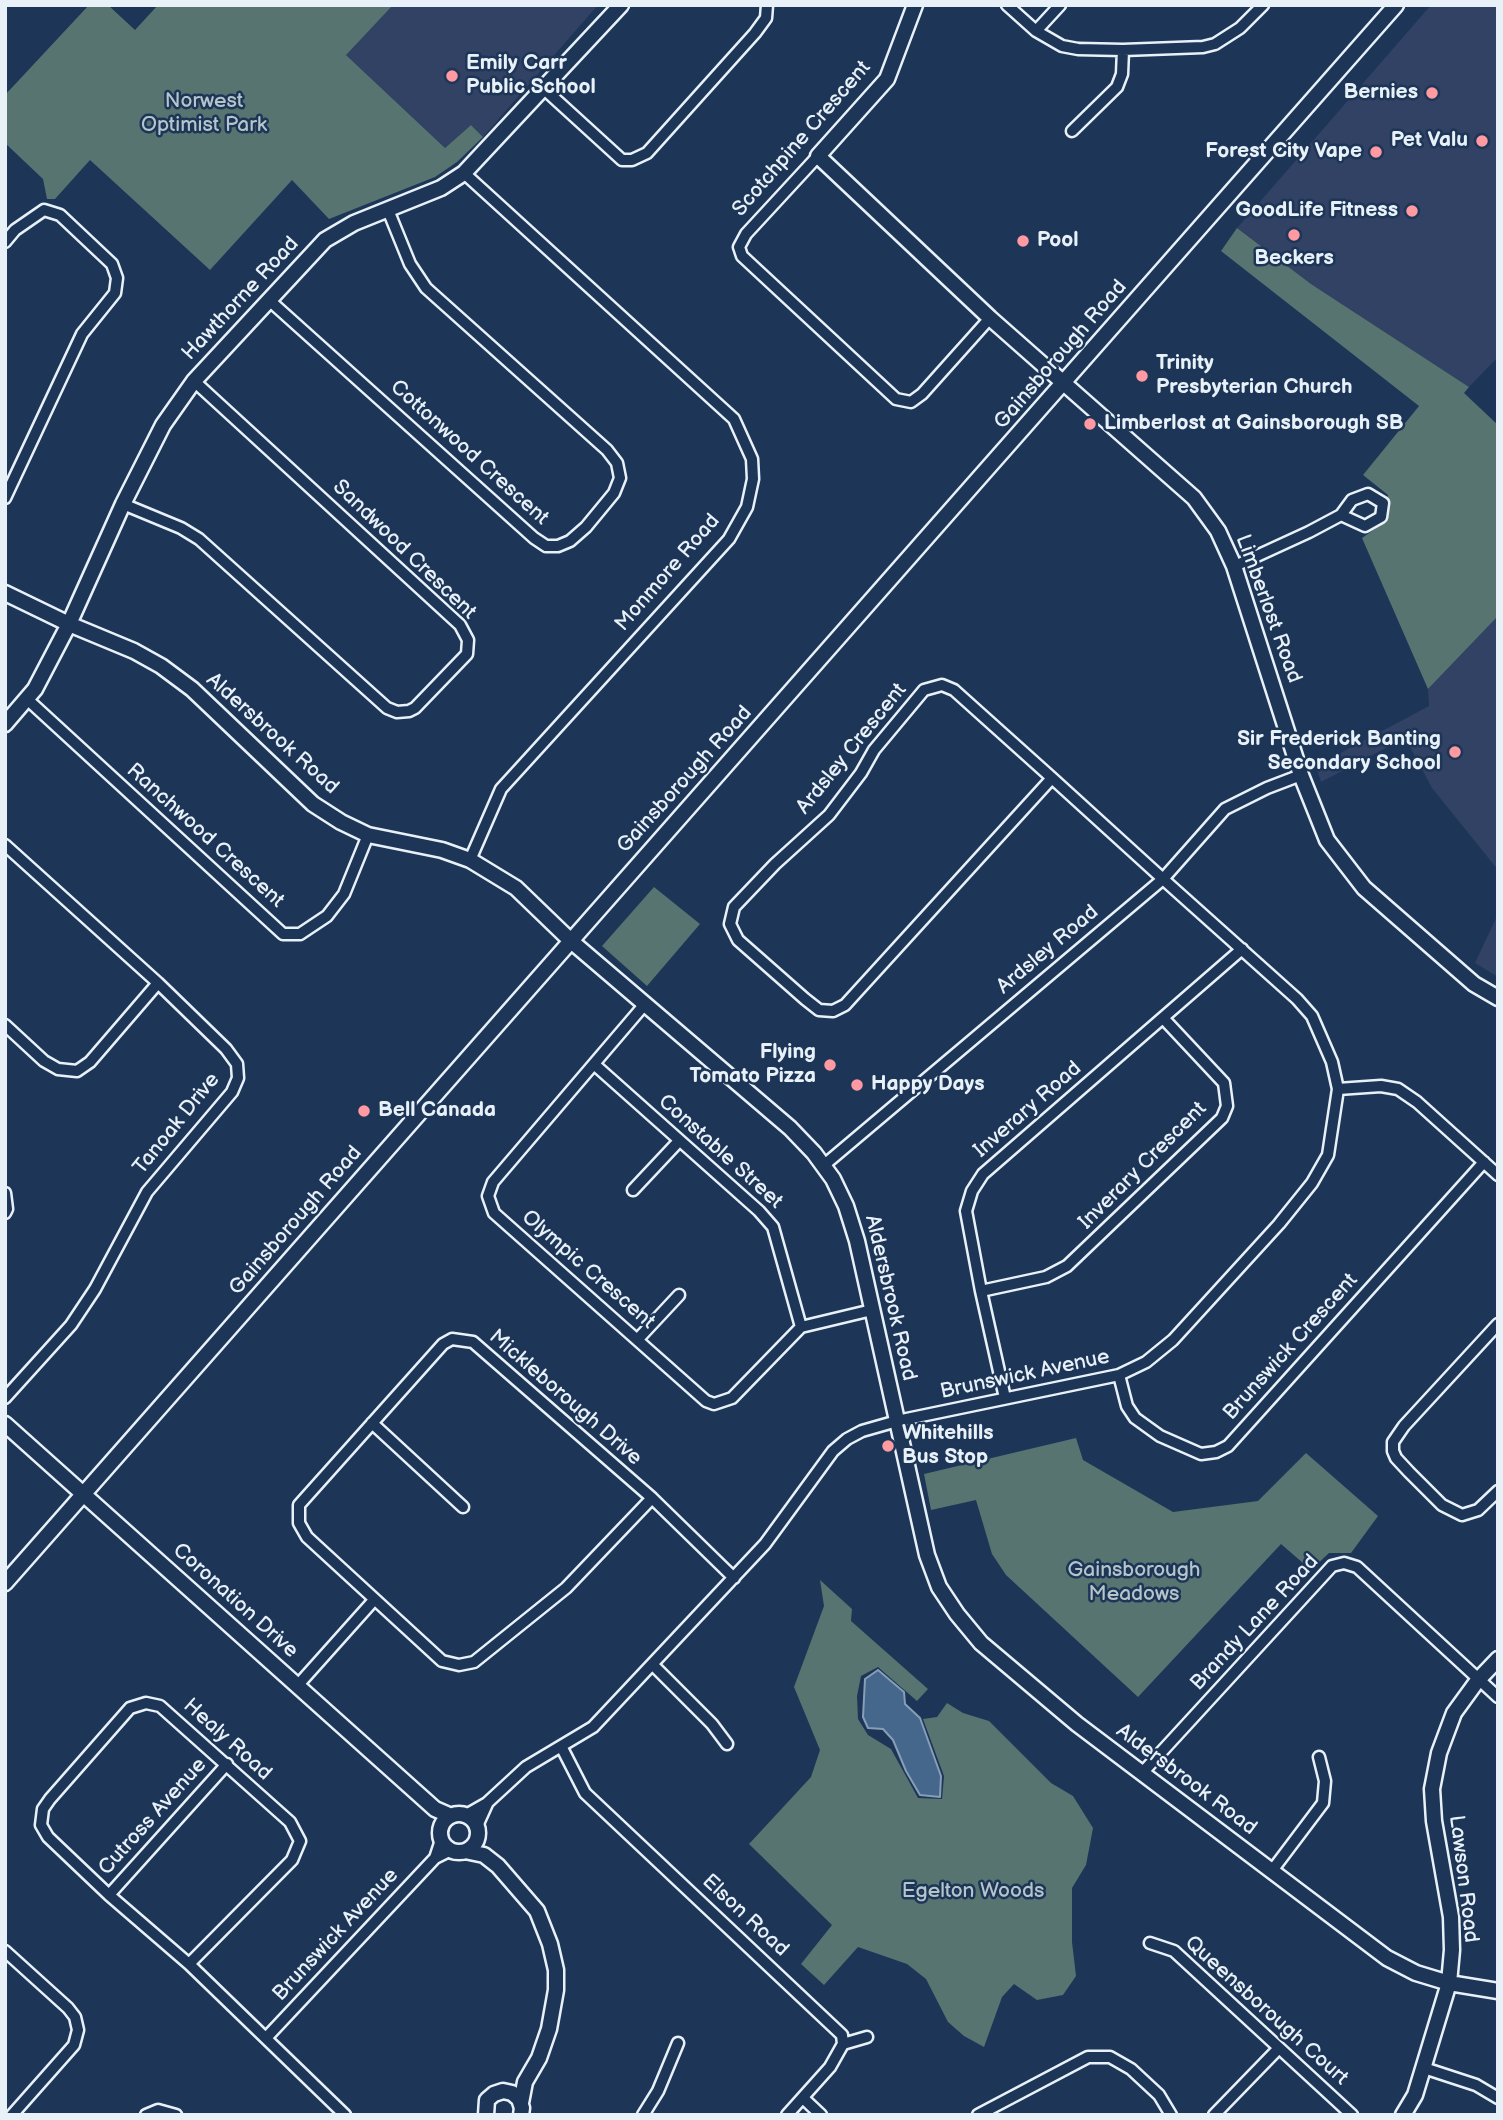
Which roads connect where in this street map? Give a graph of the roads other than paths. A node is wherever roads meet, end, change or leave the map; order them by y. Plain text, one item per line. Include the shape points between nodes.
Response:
1 (621, 5) edge
2 (767, 5) edge
3 (915, 5) edge
4 (1007, 5) edge
5 (1060, 5) edge
6 (1263, 5) edge
7 (1396, 5) edge
8 (1036, 31) junction
9 (1123, 50) junction
10 (542, 87) junction
11 (1072, 131) dead end
12 (818, 156) junction
13 (464, 173) junction
14 (388, 210) junction
15 (5, 242) edge
16 (269, 300) junction
17 (990, 318) junction
18 (194, 381) junction
19 (1064, 384) junction
20 (5, 498) edge
21 (123, 504) junction
22 (1341, 515) dead end
23 (1235, 566) junction
24 (5, 593) edge
25 (69, 624) junction
26 (27, 699) junction
27 (5, 724) edge
28 (1301, 775) junction
29 (1052, 778) junction
30 (368, 835) junction
31 (5, 845) edge
32 (470, 860) junction
33 (1163, 879) junction
34 (571, 941) junction
35 (1242, 949) junction
36 (158, 983) junction
37 (1498, 998) edge
38 (645, 1004) junction
39 (1164, 1018) junction
40 (5, 1025) edge
41 (595, 1065) junction
42 (1338, 1089) junction
43 (679, 1141) junction
44 (1484, 1163) junction
45 (823, 1166) junction
46 (1498, 1175) edge
47 (633, 1190) dead end
48 (5, 1193) edge
49 (5, 1213) edge
50 (981, 1291) junction
51 (678, 1295) dead end
52 (872, 1310) junction
53 (1498, 1324) edge
54 (801, 1327) junction
55 (638, 1339) junction
56 (1119, 1375) junction
57 (5, 1398) edge
58 (1005, 1398) junction
59 (897, 1421) junction
60 (372, 1423) junction
61 (5, 1424) edge
62 (1498, 1491) edge
63 (84, 1494) junction
64 (652, 1498) junction
65 (463, 1507) dead end
66 (734, 1578) junction
67 (5, 1583) edge
68 (374, 1600) junction
69 (1498, 1659) edge
70 (653, 1664) junction
71 (1478, 1680) junction
72 (298, 1685) junction
73 (1498, 1697) edge
74 (727, 1744) dead end
75 (562, 1748) junction
76 (1319, 1757) dead end
77 (227, 1764) junction
78 (1143, 1772) junction
79 (487, 1803) junction
80 (466, 1815) junction
81 (477, 1831) junction
82 (450, 1837) junction
83 (484, 1855) junction
84 (1271, 1872) junction
85 (109, 1895) junction
86 (1150, 1943) dead end
87 (5, 1951) edge
88 (189, 1964) junction
89 (1449, 1983) junction
90 (1498, 1991) edge
91 (266, 2038) junction
92 (867, 2038) dead end
93 (678, 2043) dead end
94 (843, 2043) junction
95 (1279, 2048) junction
96 (1424, 2068) junction
97 (526, 2082) junction
98 (508, 2091) junction
99 (803, 2098) junction
100 (1498, 2098) edge
101 (521, 2111) edge
102 (485, 2114) edge
103 (12, 2115) edge
104 (146, 2115) edge
105 (176, 2115) edge
106 (345, 2115) edge
107 (643, 2115) edge
108 (788, 2115) edge
109 (821, 2115) edge
110 (978, 2115) edge
111 (1171, 2115) edge
112 (1214, 2115) edge
113 (1352, 2115) edge
114 (1403, 2115) edge

1 - 10 street, Hawthorne Road
2 - 10 street via 766,19 755,33 648,153 632,160 622,160
3 - 12 street, Scotchpine Crescent via 887,79
4 - 8 street
5 - 8 street
6 - 9 street via 1240,29 1215,44
7 - 19 street, Gainsborough Road
8 - 9 street via 1078,50
9 - 11 street via 1117,87
10 - 13 street, Hawthorne Road
12 - 17 street, Limberlost Road
12 - 17 street, Scotchpine Crescent via 746,234 739,247 742,256 896,399 911,402 922,394
13 - 14 street, Hawthorne Road
13 - 32 street, Monmore Road via 734,419 752,459 753,479 747,507 729,539 501,789
14 - 16 street, Hawthorne Road via 325,240
14 - 16 street, Cottonwood Crescent via 410,264 426,288 617,463 620,478 614,493 570,541 546,546 534,538
15 - 20 street via 44,210 60,215 112,264 117,278 115,293 82,334
16 - 18 street, Hawthorne Road
17 - 19 street, Limberlost Road
18 - 21 street, Hawthorne Road via 167,417
18 - 21 street, Sandwood Crescent via 460,625 468,640 467,654 415,708 397,712 387,708 200,539
19 - 23 street, Limberlost Road via 1194,498 1218,531
19 - 34 street, Gainsborough Road
21 - 25 street, Hawthorne Road
22 - 23 street
23 - 28 street, Limberlost Road
24 - 25 street, Aldersbrook Road
25 - 26 street, Hawthorne Road
25 - 30 street, Aldersbrook Road via 161,666 192,689 313,804
26 - 27 street, Hawthorne Road
26 - 30 street, Ranchwood Crescent via 283,934 300,934 327,916 344,894
28 - 33 street, Ardsley Road via 1226,809
28 - 37 street, Limberlost Road via 1327,839 1364,888 1474,984
29 - 29 street, Ardsley Crescent via 845,1005 833,1011 819,1010 805,999 738,940 730,924 734,907 829,815 874,750 924,690 942,685 954,690
29 - 33 street, Ardsley Crescent
30 - 32 street, Aldersbrook Road
31 - 36 street, Tanoak Drive
32 - 34 street, Aldersbrook Road via 516,888
33 - 35 street, Brunswick Avenue
33 - 45 street, Ardsley Road
34 - 38 street, Aldersbrook Road
34 - 63 street, Gainsborough Road
35 - 39 street, Inverary Road
35 - 42 street, Brunswick Avenue via 1312,1016
36 - 40 street via 90,1062 76,1071 44,1061
36 - 57 street, Tanoak Drive via 226,1048 237,1064 238,1078 232,1092 147,1192 71,1325
38 - 41 street, Olympic Crescent
38 - 45 street, Aldersbrook Road via 790,1128
39 - 50 street, Inverary Road via 983,1174 966,1211
39 - 50 street, Inverary Crescent via 1224,1083 1227,1106 1222,1118 1067,1266 1046,1277
41 - 43 street, Constable Street
41 - 55 street, Olympic Crescent via 493,1182 488,1196 494,1213
42 - 44 street via 1398,1089
42 - 56 street, Brunswick Avenue via 1328,1155 1312,1184 1174,1340 1146,1362
43 - 47 street
43 - 54 street, Constable Street via 773,1227
44 - 46 street
44 - 56 street, Brunswick Crescent via 1228,1446 1201,1454 1160,1436 1135,1418
45 - 52 street, Aldersbrook Road via 846,1206
48 - 49 street
50 - 58 street, Inverary Road
51 - 55 street
52 - 54 street, Olympic Crescent
52 - 59 street, Aldersbrook Road
53 - 62 street via 1404,1426 1393,1451 1442,1505 1462,1515 1478,1510
54 - 55 street, Olympic Crescent via 732,1398 713,1404
56 - 58 street, Brunswick Avenue
58 - 59 street, Brunswick Avenue
59 - 66 street, Brunswick Avenue via 862,1431 833,1451 765,1545
59 - 78 street, Aldersbrook Road via 927,1555 939,1587 957,1614 981,1643
60 - 64 street, Mickleborough Drive via 443,1344 452,1339 473,1342
60 - 65 street
60 - 68 street, Mickleborough Drive via 299,1505 299,1523 307,1537
61 - 63 street, Coronation Drive
63 - 67 street, Gainsborough Road
63 - 72 street, Coronation Drive
64 - 66 street, Mickleborough Drive
64 - 68 street, Mickleborough Drive via 566,1588 474,1662 442,1661
66 - 70 street, Brunswick Avenue
68 - 72 street
69 - 71 street, Lawson Road
70 - 74 street
70 - 75 street, Brunswick Avenue via 593,1727
71 - 73 street, Brandy Lane Road
71 - 78 street, Brandy Lane Road via 1357,1567 1332,1566
71 - 89 street, Lawson Road via 1454,1713 1438,1753 1432,1789 1451,1917
72 - 82 street, Coronation Drive via 435,1809
75 - 79 street, Brunswick Avenue via 526,1767
75 - 94 street, Elson Road via 586,1793 796,1990 842,2035
76 - 84 street via 1325,1781 1323,1803
77 - 85 street, Cutross Avenue
77 - 85 street, Healy Road via 160,1706 146,1703 130,1708 50,1799 41,1825
77 - 88 street, Healy Road via 290,1822 300,1841 292,1860
78 - 84 street, Aldersbrook Road
79 - 80 street, Brunswick Avenue
79 - 81 street, Brunswick Avenue
80 - 81 street
80 - 82 street
81 - 82 street via 473,1845
81 - 83 street
82 - 83 street
82 - 91 street, Brunswick Avenue
83 - 97 street via 537,1911 556,1970 549,2029
84 - 89 street, Aldersbrook Road via 1387,1958
85 - 88 street, Healy Road
86 - 95 street, Queensborough Court via 1174,1951
87 - 103 street via 68,2008 78,2030 74,2045
88 - 91 street, Healy Road
89 - 90 street, Aldersbrook Road
89 - 96 street, Lawson Road
91 - 106 street, Healy Road
92 - 94 street
93 - 107 street
94 - 99 street via 830,2067
95 - 112 street
95 - 113 street, Queensborough Court
96 - 100 street via 1476,2085
96 - 114 street, Lawson Road
97 - 98 street
97 - 101 street
98 - 101 street via 516,2096
98 - 102 street via 490,2096
99 - 108 street
99 - 109 street
104 - 105 street via 158,2110
110 - 111 street via 1073,2063 1110,2057 1131,2069

